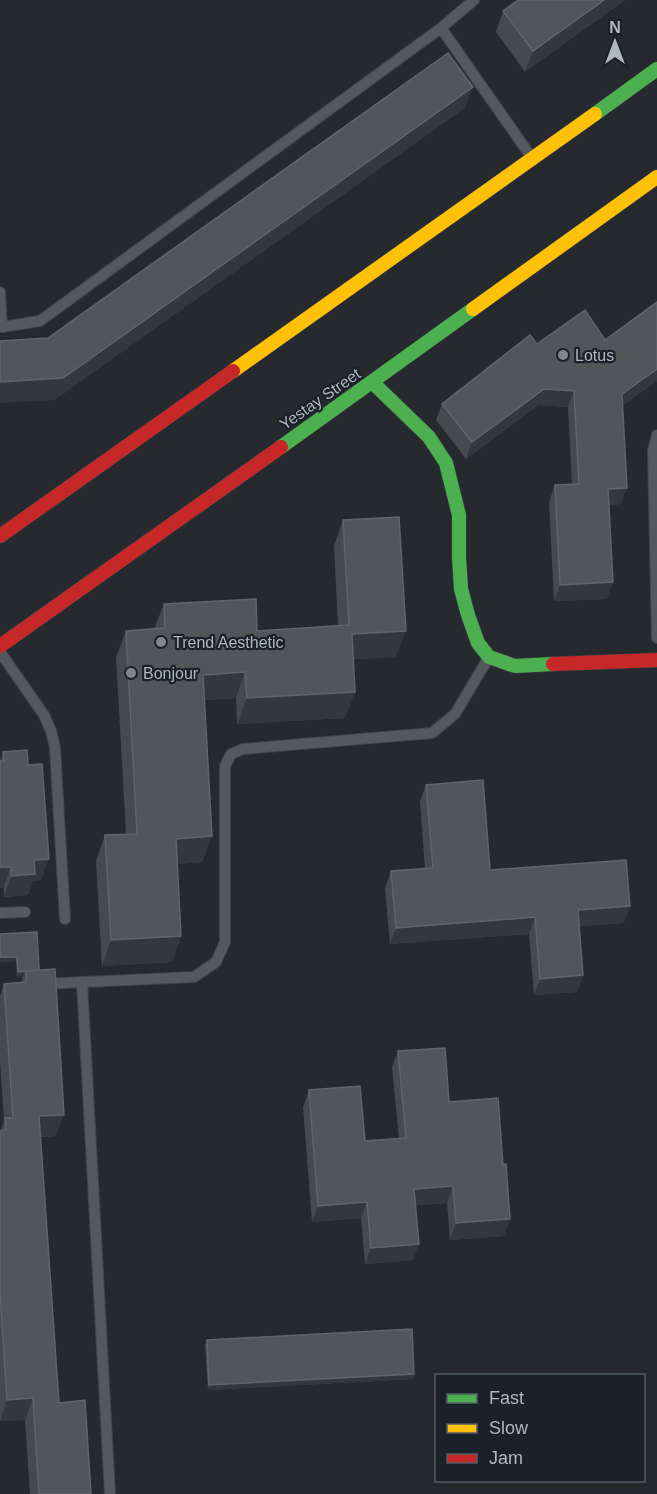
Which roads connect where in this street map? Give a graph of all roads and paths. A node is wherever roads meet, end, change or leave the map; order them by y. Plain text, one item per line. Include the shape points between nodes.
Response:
1 (474, 0) edge
2 (441, 28) junction
3 (657, 69) edge
4 (533, 159) junction
5 (657, 177) edge
6 (0, 292) edge
7 (1, 328) edge
8 (372, 382) junction
9 (657, 435) edge
10 (0, 536) edge
11 (657, 638) edge
12 (0, 646) edge
13 (0, 652) edge
14 (489, 657) junction
15 (657, 660) edge
16 (25, 912) dead end
17 (0, 913) edge
18 (65, 919) dead end
19 (82, 982) junction
20 (35, 984) edge
21 (110, 1494) edge

1 - 2 lane
2 - 4 lane
2 - 7 lane via 40,321
3 - 4 main road
4 - 10 main road
5 - 8 main road, Yestay Street
6 - 7 lane
8 - 12 main road, Yestay Street
8 - 14 main road via 429,437 446,464 459,515 461,589 478,643
9 - 11 lane via 653,451
13 - 18 lane via 44,715 56,748
14 - 15 main road via 515,666
14 - 19 lane via 454,714 432,734 243,748 231,754 225,766 225,942 216,962 194,977
16 - 17 lane
19 - 20 lane
19 - 21 lane

